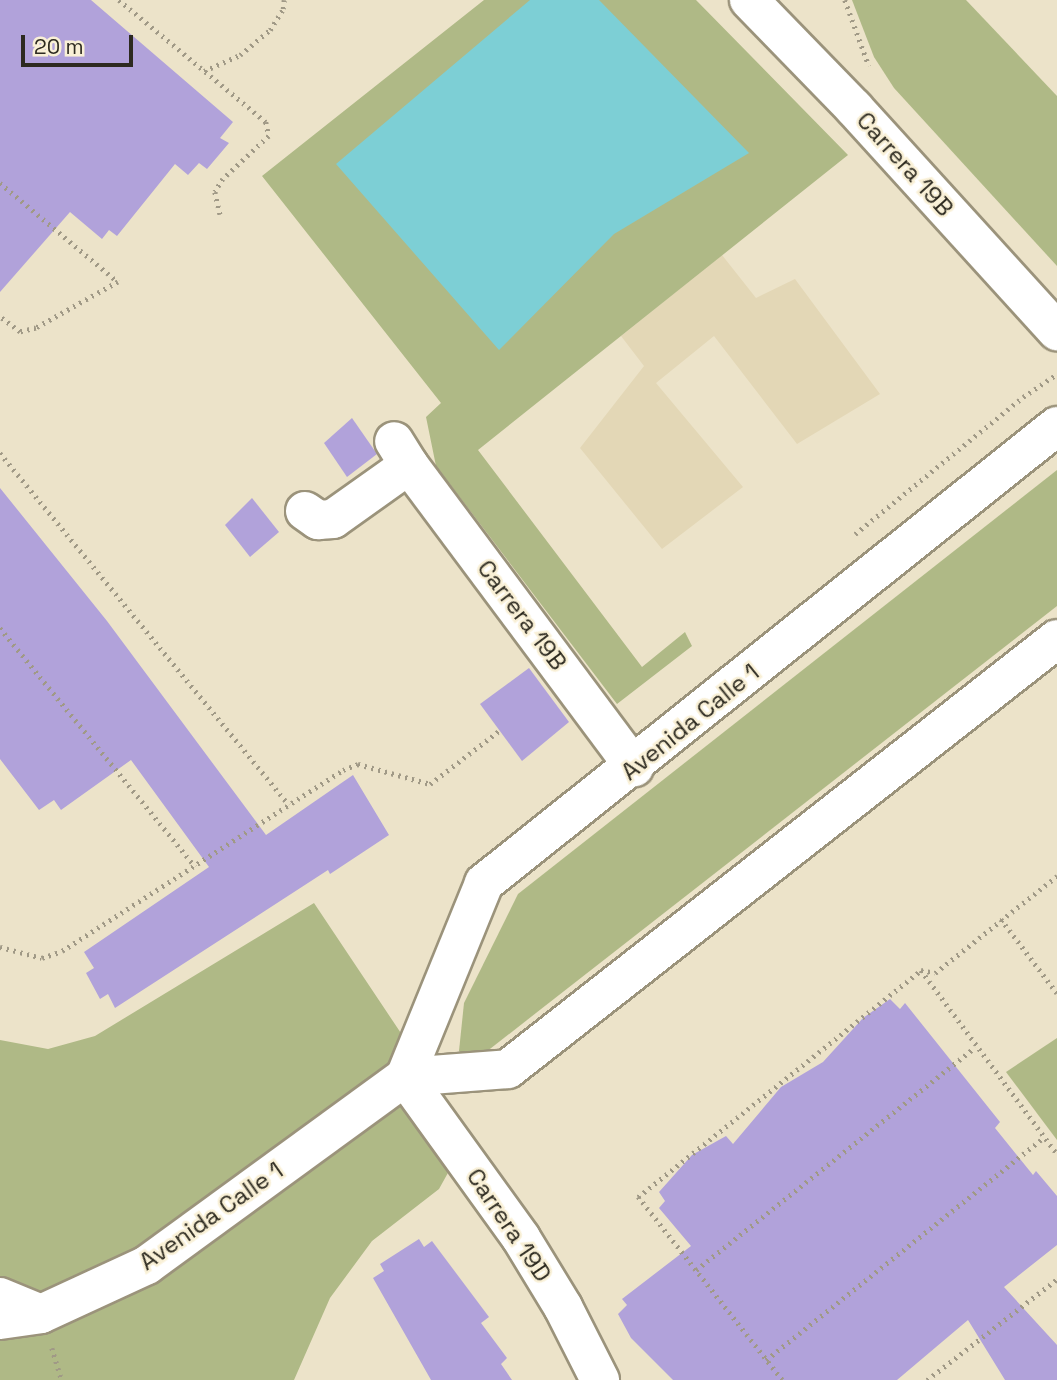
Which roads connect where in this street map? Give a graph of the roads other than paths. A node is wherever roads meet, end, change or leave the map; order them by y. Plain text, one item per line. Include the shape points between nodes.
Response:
1 (750, 0) edge
2 (1057, 331) edge
3 (1057, 426) edge
4 (305, 511) dead end
5 (1057, 639) edge
6 (634, 767) junction
7 (404, 1077) junction
8 (0, 1297) edge
9 (41, 1314) junction
10 (0, 1320) edge
11 (600, 1380) edge

1 - 2 main road, Carrera 19B
3 - 6 main road, Avenida Calle 1
4 - 6 main road, Carrera 19B via 318,520 333,519 401,452 526,640
5 - 7 main road via 508,1069
6 - 7 main road, Avenida Calle 1 via 484,883
7 - 9 main road, Avenida Calle 1 via 147,1265
7 - 11 main road, Carrera 19D via 520,1238 564,1307
8 - 9 main road
9 - 10 main road, Avenida Calle 1

